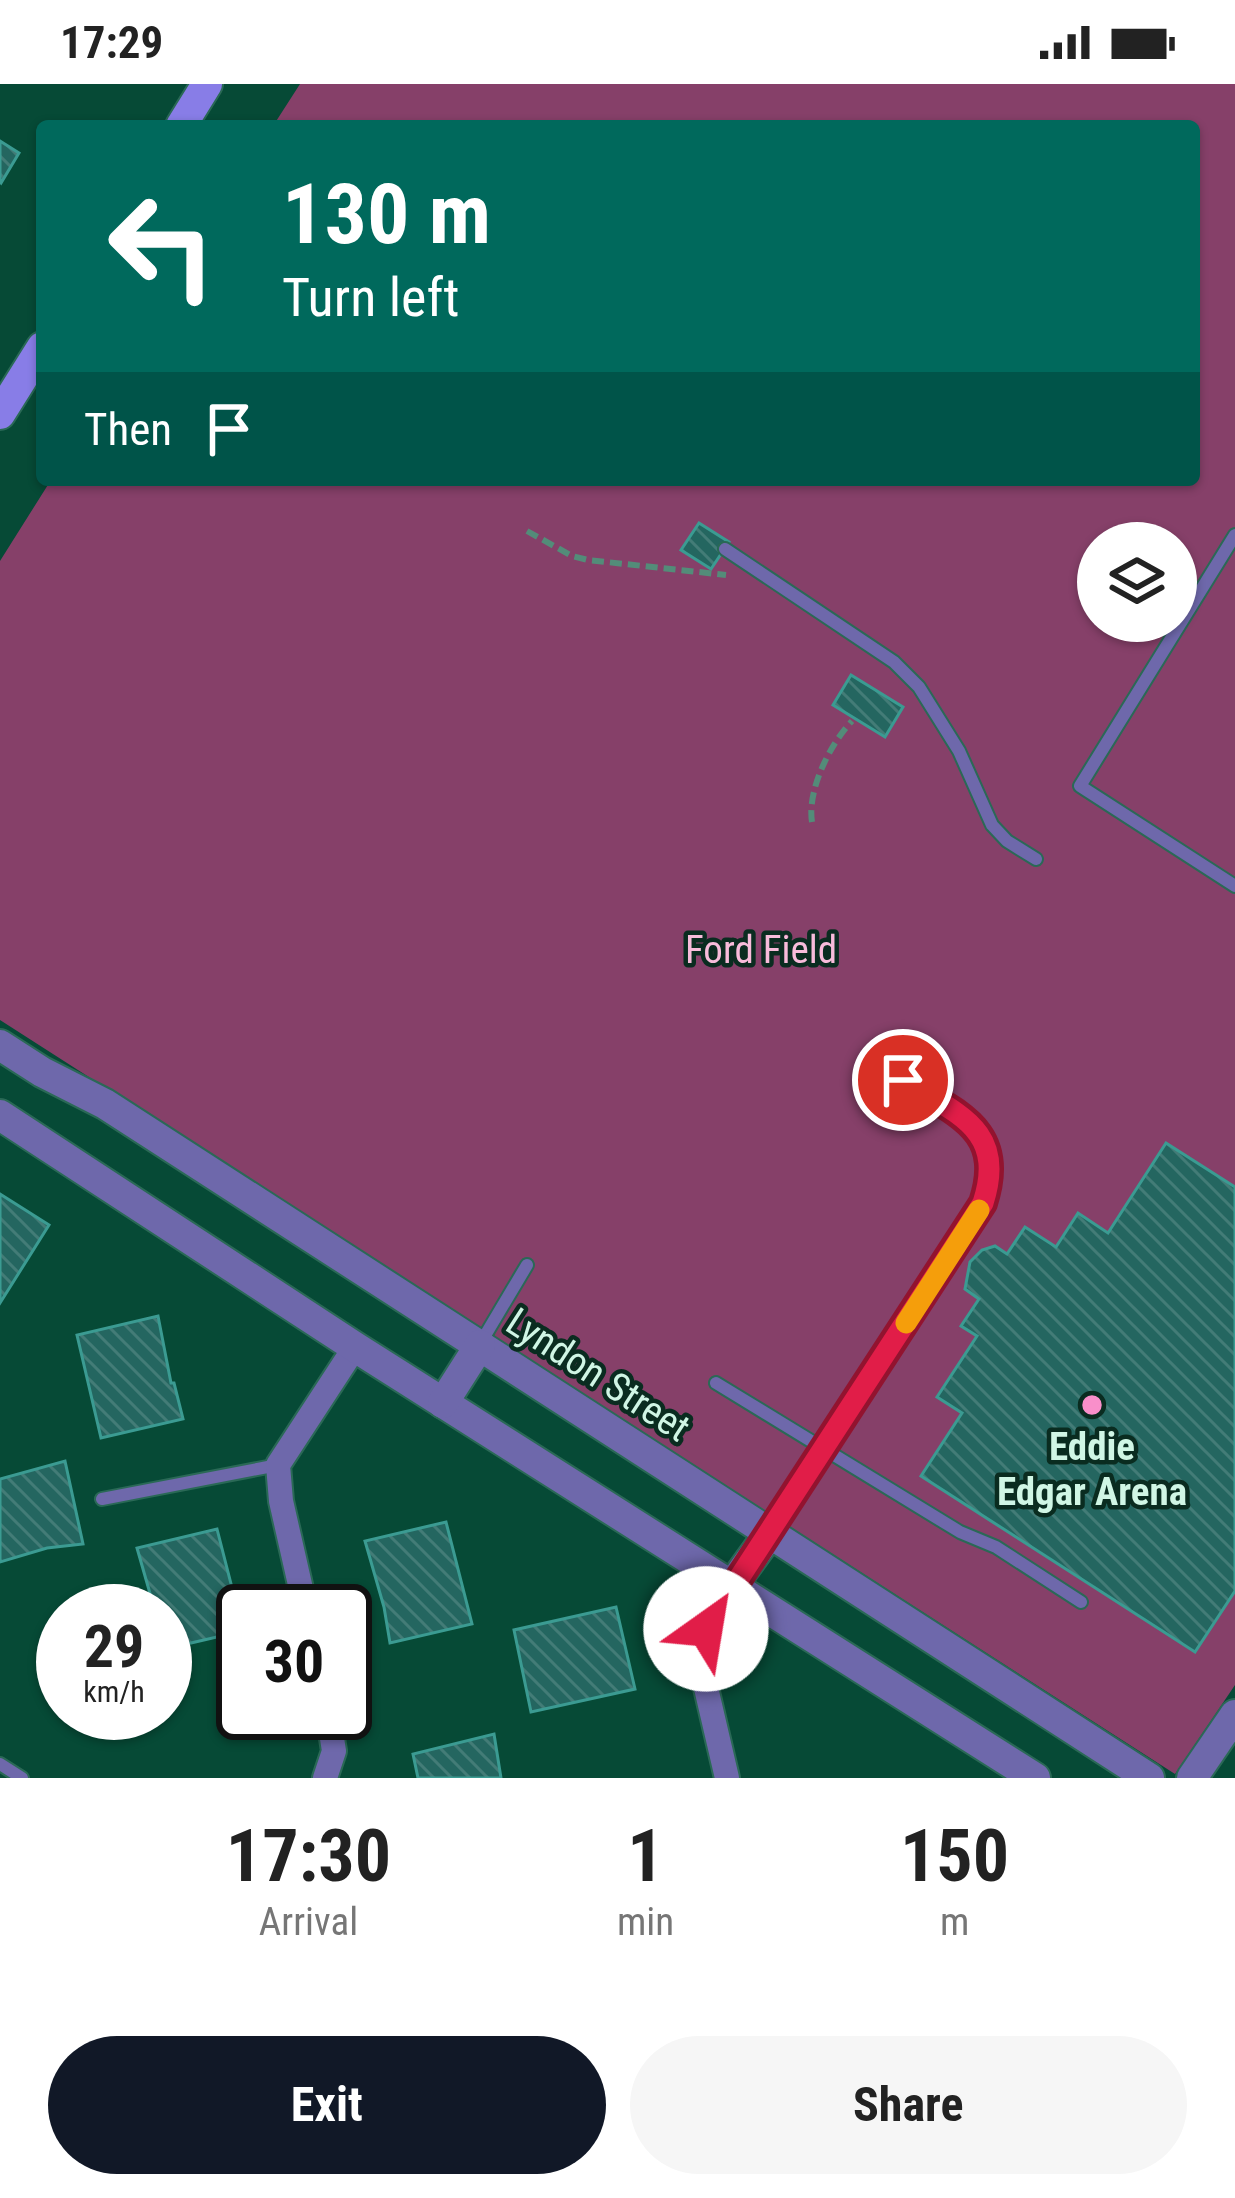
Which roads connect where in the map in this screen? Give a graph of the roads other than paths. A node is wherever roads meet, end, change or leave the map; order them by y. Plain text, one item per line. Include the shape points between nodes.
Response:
1 (207, 84) edge
2 (185, 120) edge
3 (36, 357) edge
4 (0, 414) edge
5 (1235, 535) edge
6 (725, 549) dead end
7 (1036, 859) dead end
8 (1235, 886) edge
9 (0, 1045) edge
10 (903, 1080) dead end
11 (0, 1115) edge
12 (527, 1265) dead end
13 (479, 1345) junction
14 (355, 1347) junction
15 (716, 1383) dead end
16 (443, 1402) junction
17 (824, 1451) junction
18 (278, 1465) junction
19 (102, 1499) dead end
20 (770, 1533) junction
21 (300, 1584) edge
22 (733, 1584) junction
23 (1081, 1602) dead end
24 (1235, 1715) edge
25 (332, 1740) edge
26 (0, 1764) edge
27 (22, 1778) edge
28 (325, 1778) edge
29 (727, 1778) edge
30 (1035, 1778) edge
31 (1149, 1778) edge
32 (1192, 1778) edge

1 - 2 main road
3 - 4 main road
5 - 8 lane via 1080,786
6 - 7 lane via 894,662 959,751 992,825
9 - 13 street, Lyndon Street
10 - 17 lane via 968,1121 987,1147 992,1175 983,1203
11 - 14 street
12 - 13 lane
13 - 16 street
13 - 20 street, Lyndon Street
14 - 16 street
14 - 18 street
15 - 17 lane
16 - 22 street
17 - 20 lane
17 - 23 lane
18 - 19 lane
18 - 21 street
20 - 22 street
20 - 31 street, Lyndon Street
22 - 29 street via 706,1629 703,1675
22 - 30 street
24 - 32 street
25 - 28 street
26 - 27 lane

